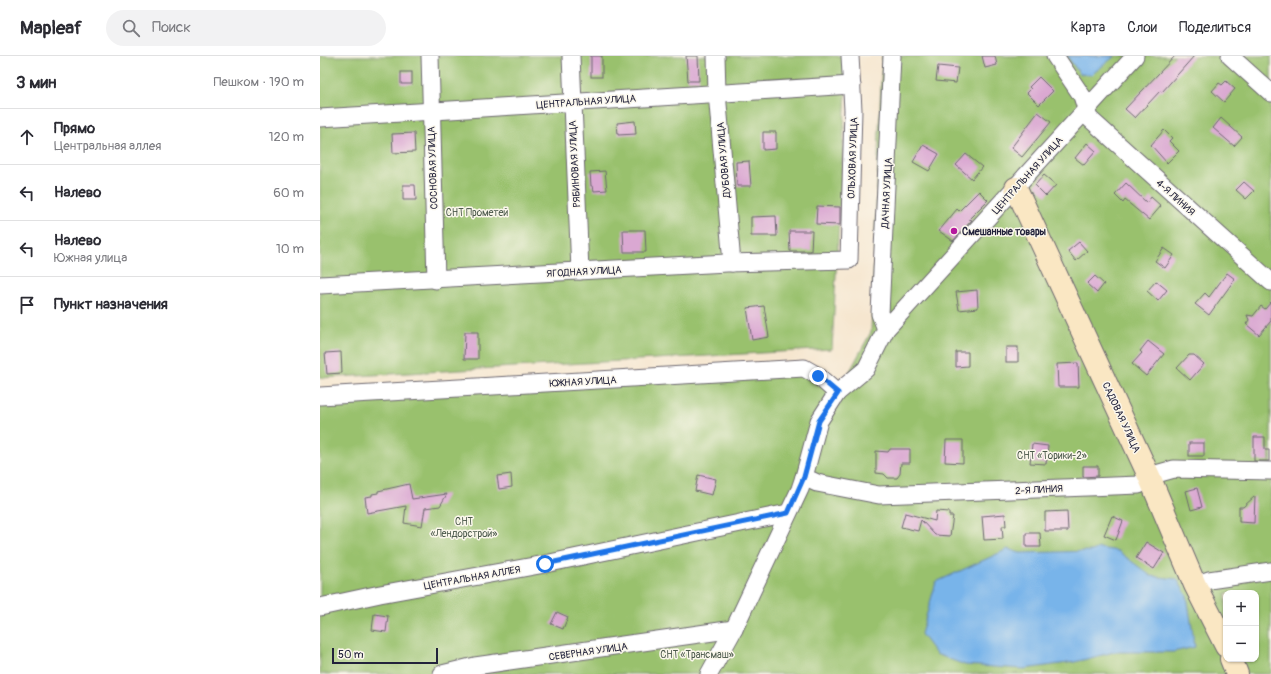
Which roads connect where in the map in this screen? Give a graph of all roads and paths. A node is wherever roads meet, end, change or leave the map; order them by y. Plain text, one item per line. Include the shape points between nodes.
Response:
1 (430, 56) edge
2 (571, 56) edge
3 (716, 56) edge
4 (850, 56) edge
5 (892, 56) edge
6 (1055, 56) edge
7 (1135, 56) edge
8 (1230, 56) edge
9 (852, 85) junction
10 (717, 93) junction
11 (1271, 93) edge
12 (571, 102) junction
13 (1087, 109) junction
14 (430, 111) junction
15 (320, 118) edge
16 (1016, 188) junction
17 (849, 260) joint
18 (732, 263) junction
19 (580, 271) junction
20 (436, 280) junction
21 (1271, 282) edge
22 (320, 285) edge
23 (886, 329) junction
24 (838, 393) junction
25 (320, 396) edge
26 (1271, 471) edge
27 (1148, 476) junction
28 (804, 477) junction
29 (788, 513) junction
30 (1271, 571) edge
31 (1195, 585) junction
32 (320, 607) edge
33 (734, 629) junction
34 (1223, 640) edge
35 (1232, 662) edge
36 (442, 674) edge
37 (709, 674) edge
38 (1237, 674) edge

1 - 14 street, СОСНОВАЯ УЛИЦА
2 - 12 street, РЯБИНОВАЯ УЛИЦА
3 - 10 street, ДУБОВАЯ УЛИЦА
4 - 9 street, ОЛЬХОВАЯ УЛИЦА
5 - 23 street, ДАЧНАЯ УЛИЦА via 880,314
6 - 13 street, 4-Я ЛИНИЯ via 1082,96
7 - 13 street, ЦЕНТРАЛЬНАЯ УЛИЦА
8 - 11 street
9 - 10 street, ЦЕНТРАЛЬНАЯ УЛИЦА
9 - 17 street, ОЛЬХОВАЯ УЛИЦА
10 - 12 street, ЦЕНТРАЛЬНАЯ УЛИЦА
10 - 18 street, ДУБОВАЯ УЛИЦА
12 - 14 street, ЦЕНТРАЛЬНАЯ УЛИЦА
12 - 19 street, РЯБИНОВАЯ УЛИЦА
13 - 16 street, ЦЕНТРАЛЬНАЯ УЛИЦА
13 - 21 street, 4-Я ЛИНИЯ via 1089,118
14 - 15 street, ЦЕНТРАЛЬНАЯ УЛИЦА
14 - 20 street, СОСНОВАЯ УЛИЦА
16 - 23 street, ЦЕНТРАЛЬНАЯ УЛИЦА
16 - 27 street, САДОВАЯ УЛИЦА
17 - 18 street, ЯГОДНАЯ УЛИЦА
18 - 19 street, ЯГОДНАЯ УЛИЦА
19 - 20 street, ЯГОДНАЯ УЛИЦА
20 - 22 street, ЯГОДНАЯ УЛИЦА
23 - 24 street, ЦЕНТРАЛЬНАЯ УЛИЦА via 866,369
24 - 25 street, ЮЖНАЯ УЛИЦА via 804,368
24 - 28 street, ЦЕНТРАЛЬНАЯ УЛИЦА via 819,421
26 - 27 street, 2-Я ЛИНИЯ via 1174,469
27 - 28 street, 2-Я ЛИНИЯ via 1139,484 880,495 816,483
27 - 31 street, САДОВАЯ УЛИЦА
28 - 29 street, ЦЕНТРАЛЬНАЯ УЛИЦА
29 - 32 street, ЦЕНТРАЛЬНАЯ АЛЛЕЯ via 545,564
29 - 33 street, ЦЕНТРАЛЬНАЯ УЛИЦА
30 - 31 street via 1209,580
31 - 34 street, САДОВАЯ УЛИЦА
33 - 36 street, СЕВЕРНАЯ УЛИЦА via 475,666
33 - 37 street, ЦЕНТРАЛЬНАЯ УЛИЦА
35 - 38 street

